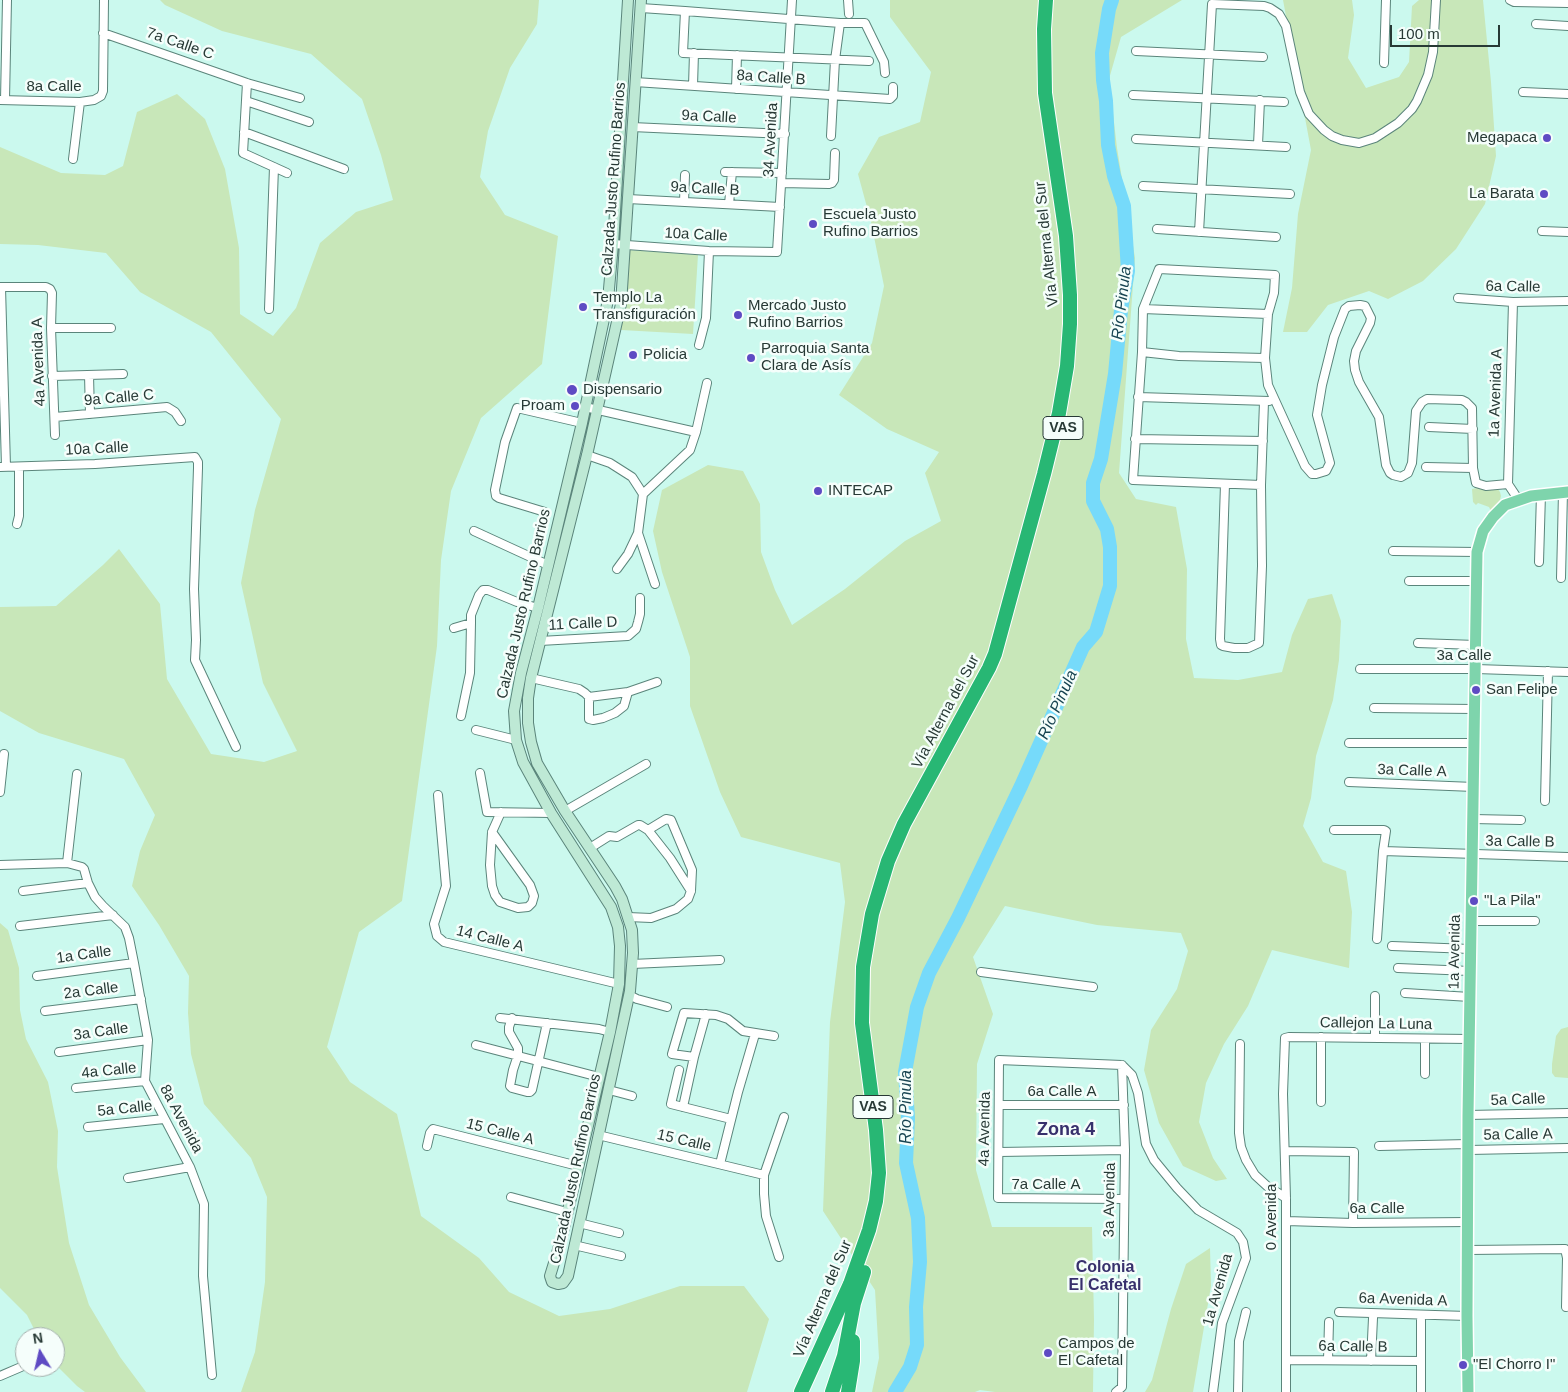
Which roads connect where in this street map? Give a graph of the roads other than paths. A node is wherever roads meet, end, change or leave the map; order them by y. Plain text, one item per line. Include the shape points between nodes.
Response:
1 (7, 0) edge
2 (104, 0) edge
3 (628, 0) edge
4 (792, 0) edge
5 (848, 0) edge
6 (1046, 0) edge
7 (1054, 0) edge
8 (1386, 0) edge
9 (1436, 0) edge
10 (1510, 0) edge
11 (1568, 3) edge
12 (641, 4) edge
13 (684, 11) junction
14 (848, 14) dead end
15 (791, 20) junction
16 (840, 23) junction
17 (1536, 24) dead end
18 (1568, 26) edge
19 (104, 33) junction
20 (1136, 51) dead end
21 (694, 53) junction
22 (1208, 54) junction
23 (737, 55) junction
24 (1263, 57) dead end
25 (789, 58) junction
26 (835, 60) junction
27 (869, 61) dead end
28 (1384, 63) dead end
29 (885, 73) dead end
30 (247, 82) junction
31 (635, 82) junction
32 (693, 86) junction
33 (893, 86) dead end
34 (736, 89) junction
35 (1523, 92) dead end
36 (787, 93) junction
37 (1568, 94) edge
38 (1133, 95) dead end
39 (834, 96) junction
40 (300, 98) dead end
41 (1206, 98) junction
42 (3, 100) edge
43 (1260, 100) junction
44 (246, 101) junction
45 (80, 102) junction
46 (1284, 102) dead end
47 (309, 122) dead end
48 (632, 127) junction
49 (244, 132) junction
50 (785, 134) junction
51 (831, 136) dead end
52 (1136, 139) dead end
53 (1204, 142) junction
54 (1258, 145) junction
55 (1286, 147) dead end
56 (835, 153) dead end
57 (73, 159) dead end
58 (274, 167) junction
59 (344, 169) dead end
60 (287, 173) dead end
61 (782, 173) junction
62 (685, 175) dead end
63 (782, 183) junction
64 (1143, 186) dead end
65 (1202, 189) junction
66 (1290, 194) dead end
67 (628, 199) junction
68 (684, 202) junction
69 (729, 204) junction
70 (780, 207) junction
71 (1156, 229) dead end
72 (1542, 231) dead end
73 (1199, 232) junction
74 (1568, 232) edge
75 (1276, 237) dead end
76 (613, 244) junction
77 (625, 244) junction
78 (709, 251) junction
79 (777, 252) joint
80 (0, 287) edge
81 (1458, 298) dead end
82 (1568, 301) edge
83 (1513, 302) junction
84 (269, 309) dead end
85 (1143, 309) junction
86 (1268, 314) junction
87 (51, 328) junction
88 (111, 328) dead end
89 (699, 345) dead end
90 (1142, 352) junction
91 (1265, 358) junction
92 (123, 374) dead end
93 (89, 375) junction
94 (52, 376) junction
95 (707, 383) dead end
96 (1138, 396) junction
97 (1276, 401) junction
98 (1264, 402) junction
99 (585, 407) junction
100 (597, 410) junction
101 (90, 414) junction
102 (55, 417) junction
103 (181, 421) dead end
104 (582, 423) junction
105 (1429, 427) dead end
106 (1473, 429) junction
107 (696, 432) junction
108 (55, 435) dead end
109 (1135, 439) junction
110 (1263, 441) junction
111 (587, 456) junction
112 (3, 467) edge
113 (20, 467) junction
114 (1426, 467) dead end
115 (1473, 468) junction
116 (1225, 484) junction
117 (1508, 484) junction
118 (1261, 485) junction
119 (1566, 492) edge
120 (643, 494) junction
121 (1541, 494) junction
122 (1518, 500) junction
123 (545, 512) dead end
124 (17, 524) dead end
125 (474, 531) dead end
126 (638, 533) junction
127 (1393, 551) dead end
128 (1477, 552) junction
129 (1539, 562) dead end
130 (548, 565) junction
131 (617, 568) dead end
132 (1561, 578) dead end
133 (1409, 581) dead end
134 (1476, 581) junction
135 (655, 584) dead end
136 (640, 598) dead end
137 (538, 608) junction
138 (471, 622) junction
139 (454, 628) dead end
140 (540, 641) junction
141 (1418, 644) dead end
142 (1476, 645) junction
143 (530, 661) junction
144 (1360, 669) dead end
145 (1476, 669) junction
146 (1548, 671) junction
147 (1568, 672) edge
148 (531, 678) junction
149 (657, 682) dead end
150 (628, 692) junction
151 (589, 697) junction
152 (1374, 708) dead end
153 (1475, 709) junction
154 (461, 716) dead end
155 (476, 730) dead end
156 (516, 740) junction
157 (1349, 743) dead end
158 (1475, 743) junction
159 (236, 747) dead end
160 (4, 754) dead end
161 (646, 764) dead end
162 (480, 773) dead end
163 (77, 774) dead end
164 (1349, 782) dead end
165 (1474, 788) junction
166 (0, 792) edge
167 (438, 795) dead end
168 (1545, 801) dead end
169 (565, 811) junction
170 (501, 812) junction
171 (551, 812) junction
172 (1473, 820) junction
173 (1521, 820) dead end
174 (908, 826) junction
175 (648, 830) junction
176 (1334, 830) dead end
177 (492, 832) junction
178 (901, 842) junction
179 (590, 848) junction
180 (1383, 851) junction
181 (1472, 855) junction
182 (1568, 857) edge
183 (67, 864) junction
184 (0, 865) edge
185 (606, 874) junction
186 (593, 880) junction
187 (88, 883) junction
188 (23, 891) dead end
189 (691, 891) junction
190 (113, 915) junction
191 (628, 917) junction
192 (1470, 921) junction
193 (1535, 921) dead end
194 (20, 926) dead end
195 (1377, 939) dead end
196 (1392, 946) dead end
197 (1470, 949) junction
198 (720, 960) dead end
199 (134, 963) junction
200 (632, 964) junction
201 (1398, 968) dead end
202 (1470, 971) junction
203 (981, 972) dead end
204 (37, 976) dead end
205 (619, 984) junction
206 (1093, 987) dead end
207 (1405, 993) dead end
208 (629, 995) junction
209 (1376, 996) dead end
210 (1470, 996) junction
211 (141, 999) junction
212 (667, 1007) dead end
213 (45, 1011) dead end
214 (706, 1014) junction
215 (500, 1018) dead end
216 (512, 1018) junction
217 (547, 1023) junction
218 (610, 1032) junction
219 (755, 1034) junction
220 (774, 1036) dead end
221 (1321, 1037) junction
222 (1375, 1038) junction
223 (1425, 1039) junction
224 (1470, 1039) junction
225 (148, 1040) junction
226 (1284, 1041) joint
227 (1240, 1044) dead end
228 (476, 1045) dead end
229 (59, 1052) dead end
230 (518, 1055) junction
231 (605, 1055) junction
232 (616, 1058) junction
233 (694, 1058) junction
234 (539, 1061) junction
235 (1122, 1066) junction
236 (678, 1070) dead end
237 (1425, 1074) dead end
238 (599, 1077) junction
239 (146, 1081) junction
240 (76, 1088) dead end
241 (609, 1090) junction
242 (632, 1096) dead end
243 (1321, 1102) dead end
244 (1000, 1105) junction
245 (1124, 1105) junction
246 (682, 1107) junction
247 (1568, 1112) edge
248 (1468, 1115) junction
249 (784, 1117) dead end
250 (164, 1119) junction
251 (731, 1119) junction
252 (88, 1127) dead end
253 (598, 1135) junction
254 (427, 1146) dead end
255 (1379, 1146) dead end
256 (1468, 1147) junction
257 (1568, 1148) edge
258 (1124, 1150) junction
259 (1285, 1151) junction
260 (999, 1152) junction
261 (720, 1164) junction
262 (578, 1166) junction
263 (190, 1167) junction
264 (764, 1175) junction
265 (128, 1178) dead end
266 (571, 1196) junction
267 (510, 1197) dead end
268 (585, 1198) junction
269 (998, 1198) joint
270 (1286, 1198) junction
271 (1123, 1199) junction
272 (567, 1212) junction
273 (1286, 1221) junction
274 (1468, 1222) junction
275 (579, 1223) junction
276 (1353, 1223) junction
277 (619, 1233) dead end
278 (574, 1244) junction
279 (1467, 1250) junction
280 (621, 1256) dead end
281 (779, 1257) dead end
282 (1567, 1259) edge
283 (854, 1303) junction
284 (1566, 1307) dead end
285 (1246, 1312) dead end
286 (1339, 1312) dead end
287 (1467, 1316) junction
288 (1373, 1318) dead end
289 (1420, 1320) dead end
290 (1329, 1322) dead end
291 (1286, 1360) junction
292 (1328, 1360) junction
293 (1371, 1361) junction
294 (1420, 1362) junction
295 (15, 1370) edge
296 (212, 1375) dead end
297 (0, 1376) edge
298 (801, 1392) edge
299 (832, 1392) edge
300 (848, 1392) edge
301 (1116, 1392) edge
302 (1213, 1392) edge
303 (1238, 1392) edge
304 (1286, 1392) edge
305 (1421, 1392) edge
306 (1468, 1392) edge

1 - 42 street
2 - 19 street
3 - 76 street, Calzada Justo Rufino Barrios
4 - 15 street, 34 Avenida
5 - 14 street
6 - 174 highway, Vía Alterna del Sur / VAS via 1044,76 1066,236 1070,295 1067,366 1044,474 994,654
7 - 174 highway, Vía Alterna del Sur / VAS via 1053,76 1074,234 1077,284 1074,366 1066,415 997,670
8 - 28 street
9 - 22 street via 1433,52 1417,101 1398,123 1365,142 1350,143 1337,138 1324,130 1310,114 1300,92 1285,21 1270,8 1212,4
10 - 11 street
12 - 13 street
12 - 31 street, Calzada Justo Rufino Barrios
13 - 15 street
13 - 21 street via 683,53
15 - 16 street
15 - 25 street, 34 Avenida
16 - 26 street
16 - 29 street via 865,23 884,62
17 - 18 street
19 - 30 street, 7a Calle C
19 - 45 street, 8a Calle via 103,91 94,100
20 - 22 street
21 - 23 street
21 - 32 street
22 - 24 street
22 - 41 street
23 - 25 street
23 - 34 street
25 - 26 street
25 - 36 street, 34 Avenida
26 - 27 street
26 - 39 street
30 - 40 street, 7a Calle C
30 - 44 street
31 - 32 street, 8a Calle B
31 - 48 street, Calzada Justo Rufino Barrios
32 - 34 street, 8a Calle B
33 - 39 street, 8a Calle B via 890,100
34 - 36 street, 8a Calle B
35 - 37 street
36 - 39 street, 8a Calle B
36 - 50 street, 34 Avenida
38 - 41 street
39 - 51 street
41 - 43 street
41 - 53 street
42 - 45 street, 8a Calle
43 - 46 street
43 - 54 street
44 - 47 street
44 - 49 street
45 - 57 street
48 - 50 street, 9a Calle
48 - 67 street, Calzada Justo Rufino Barrios
49 - 58 street via 243,153
49 - 59 street
50 - 61 street, 34 Avenida
52 - 53 street
53 - 54 street
53 - 65 street
54 - 55 street
56 - 63 street via 832,183
58 - 60 street
58 - 84 street
61 - 63 street, 34 Avenida
61 - 69 street via 728,172
62 - 68 street
63 - 70 street, 34 Avenida
64 - 65 street
65 - 66 street
65 - 73 street
67 - 68 street, 9a Calle B
67 - 77 street, Calzada Justo Rufino Barrios
68 - 69 street, 9a Calle B
69 - 70 street, 9a Calle B
70 - 79 street, 34 Avenida
71 - 73 street
72 - 74 street
73 - 75 street
76 - 77 street, 10a Calle
76 - 99 street, Calzada Justo Rufino Barrios via 608,300
77 - 78 street, 10a Calle
77 - 100 street, Calzada Justo Rufino Barrios via 619,311
78 - 79 street, 10a Calle
78 - 89 street via 706,318
80 - 87 street, 4a Avenida A via 50,288
80 - 112 street
81 - 83 street, 6a Calle
82 - 83 street, 6a Calle
83 - 117 street, 1a Avenida A
85 - 86 street
85 - 86 street via 1159,269 1275,275
85 - 90 street
86 - 91 street
87 - 88 street
87 - 94 street, 4a Avenida A
90 - 91 street
90 - 96 street
91 - 97 street via 1268,385
92 - 93 street
93 - 94 street
93 - 101 street
94 - 102 street, 4a Avenida A
95 - 107 street
96 - 98 street
96 - 109 street
97 - 98 street
97 - 106 street via 1308,471 1312,474 1326,471 1330,463 1317,420 1322,385 1338,323 1345,309 1360,305 1365,306 1371,318 1356,351 1355,370 1379,417 1386,466 1390,473 1401,477 1408,473 1412,463 1416,411 1427,399 1466,402 1472,408
98 - 110 street
99 - 100 street
99 - 104 street, Calzada Justo Rufino Barrios
100 - 107 street
100 - 111 street, Calzada Justo Rufino Barrios
101 - 102 street, 9a Calle C
101 - 103 street, 9a Calle C via 166,407
102 - 108 street, 4a Avenida A
104 - 123 street via 517,408 505,442 496,496
104 - 130 street, Calzada Justo Rufino Barrios
105 - 106 street
106 - 115 street
107 - 120 street via 690,450
109 - 110 street
109 - 116 street via 1133,480
110 - 118 street
111 - 120 street via 610,463 632,477
111 - 140 street, Calzada Justo Rufino Barrios
112 - 113 street, 10a Calle
113 - 124 street via 20,516
113 - 159 street, 10a Calle via 195,457 198,462 195,660
114 - 115 street
115 - 117 street via 1477,483 1486,486
116 - 118 street
116 - 118 street via 1220,638 1221,645 1234,648 1248,648 1259,643
117 - 122 street
119 - 121 main road
119 - 132 street
120 - 126 street
121 - 122 main road
121 - 129 street
122 - 128 main road, 1a Avenida via 1505,505 1493,517 1480,537
125 - 130 street
126 - 131 street
126 - 135 street
127 - 128 street
128 - 134 main road, 1a Avenida
130 - 137 street, Calzada Justo Rufino Barrios
133 - 134 street
134 - 142 main road, 1a Avenida
136 - 140 street, 11 Calle D via 636,629 628,636
137 - 138 street via 483,590
137 - 143 street, Calzada Justo Rufino Barrios
138 - 139 street
138 - 154 street via 470,674
140 - 143 street, Calzada Justo Rufino Barrios
141 - 142 street
142 - 145 main road, 1a Avenida
143 - 148 street, Calzada Justo Rufino Barrios
143 - 156 street, Calzada Justo Rufino Barrios via 514,711
144 - 145 street, 3a Calle
145 - 146 street, 3a Calle
145 - 153 main road, 1a Avenida
146 - 147 street, 3a Calle
146 - 168 street
148 - 151 street via 579,689
148 - 169 street, Calzada Justo Rufino Barrios via 528,723 531,742 537,763
149 - 150 street
150 - 151 street
150 - 151 street via 624,706 615,713 593,720 589,719
152 - 153 street
153 - 158 main road, 1a Avenida
155 - 156 street
156 - 171 street, Calzada Justo Rufino Barrios via 523,762
157 - 158 street
158 - 165 main road, 1a Avenida
160 - 166 street
161 - 169 street
162 - 170 street via 487,812
163 - 183 street
164 - 165 street, 3a Calle A
165 - 172 main road, 1a Avenida
167 - 205 street, 14 Calle A via 446,886 434,924 437,936 444,942
169 - 179 street, Calzada Justo Rufino Barrios
170 - 171 street
170 - 177 street
171 - 186 street, Calzada Justo Rufino Barrios
172 - 173 street
172 - 181 main road, 1a Avenida
174 - 178 highway, Vía Alterna del Sur / VAS
175 - 179 street via 638,825 617,836 609,836
175 - 189 street
175 - 189 street via 666,819 671,820 692,870
176 - 180 street via 1384,830
177 - 177 street via 490,865 495,895 508,905 528,907 534,896 530,885
178 - 283 highway, Vía Alterna del Sur / VAS via 880,917 871,985 870,1022 886,1183 877,1233
178 - 298 highway, Vía Alterna del Sur / VAS via 888,862 872,914 863,967 862,1023 877,1146 876,1201 850,1284
179 - 185 street, Calzada Justo Rufino Barrios
180 - 181 street
180 - 195 street
181 - 182 street, 3a Calle B
181 - 192 main road, 1a Avenida
183 - 184 street
183 - 187 street, 8a Avenida via 84,869
185 - 186 street
185 - 191 street, Calzada Justo Rufino Barrios via 622,899
186 - 205 street, Calzada Justo Rufino Barrios via 611,907 618,927
187 - 188 street
187 - 190 street, 8a Avenida via 102,906
189 - 191 street via 688,899 676,909 651,918
190 - 194 street
190 - 199 street, 8a Avenida via 125,927
191 - 200 street, Calzada Justo Rufino Barrios via 632,930
192 - 193 street
192 - 197 main road, 1a Avenida
196 - 197 street
197 - 202 main road, 1a Avenida
198 - 200 street
199 - 204 street, 1a Calle
199 - 211 street, 8a Avenida
200 - 208 street, Calzada Justo Rufino Barrios
201 - 202 street
202 - 210 main road, 1a Avenida
203 - 206 street
205 - 218 street, Calzada Justo Rufino Barrios
207 - 210 street
208 - 212 street
208 - 232 street, Calzada Justo Rufino Barrios
209 - 222 street
210 - 224 main road, 1a Avenida
211 - 213 street, 2a Calle
211 - 225 street, 8a Avenida
214 - 219 street via 728,1019 743,1031
214 - 233 street
214 - 233 street via 684,1013 672,1054
215 - 216 street
216 - 217 street
216 - 230 street via 509,1032 518,1048
217 - 218 street
217 - 234 street
218 - 231 street, Calzada Justo Rufino Barrios
219 - 220 street
219 - 251 street
221 - 222 street, Callejon La Luna
221 - 226 street, Callejon La Luna via 1289,1037
221 - 243 street
222 - 223 street, Callejon La Luna
223 - 224 street, Callejon La Luna
223 - 237 street
224 - 248 main road, 1a Avenida
225 - 229 street, 3a Calle
225 - 239 street, 8a Avenida
226 - 259 street, 0 Avenida
227 - 270 street via 1241,1147 1255,1175
228 - 230 street
230 - 234 street
230 - 234 street via 512,1088 532,1090
231 - 232 street
231 - 238 street, Calzada Justo Rufino Barrios
232 - 241 street, Calzada Justo Rufino Barrios
233 - 246 street
234 - 238 street
235 - 244 street, 4a Avenida via 999,1060
235 - 245 street, 3a Avenida
235 - 302 street, 1a Avenida via 1132,1075 1138,1093 1142,1129 1154,1160 1198,1210 1237,1233 1243,1242 1246,1258 1222,1322
236 - 246 street via 671,1104
238 - 262 street, Calzada Justo Rufino Barrios
239 - 240 street, 4a Calle
239 - 250 street, 8a Avenida
241 - 242 street
241 - 253 street, Calzada Justo Rufino Barrios
244 - 245 street, 6a Calle A
244 - 260 street, 4a Avenida
245 - 258 street, 3a Avenida
246 - 251 street
247 - 248 street, 5a Calle
248 - 256 main road, 1a Avenida
249 - 264 street
250 - 252 street, 5a Calle
250 - 263 street, 8a Avenida
251 - 261 street
253 - 261 street, 15 Calle
253 - 268 street, Calzada Justo Rufino Barrios
254 - 262 street, 15 Calle A via 433,1129
255 - 256 street
256 - 257 street, 5a Calle A
256 - 274 main road, 1a Avenida
258 - 260 street
258 - 271 street, 3a Avenida
259 - 270 street, 0 Avenida
259 - 276 street via 1354,1152
260 - 269 street, 4a Avenida
261 - 264 street, 15 Calle
262 - 266 street, Calzada Justo Rufino Barrios
263 - 265 street
263 - 296 street, 8a Avenida via 204,1204 203,1276
264 - 281 street via 766,1216
266 - 268 street
266 - 272 street, Calzada Justo Rufino Barrios
267 - 272 street
268 - 275 street, Calzada Justo Rufino Barrios
269 - 271 street, 7a Calle A
270 - 273 street, 0 Avenida
271 - 301 street, 3a Avenida via 1122,1387
272 - 278 street, Calzada Justo Rufino Barrios via 550,1276 552,1282 558,1284 568,1276
273 - 276 street, 6a Calle
273 - 291 street, 0 Avenida
274 - 276 street, 6a Calle
274 - 279 main road, 1a Avenida
275 - 277 street
275 - 278 street, Calzada Justo Rufino Barrios
278 - 280 street
279 - 282 street via 1564,1248
279 - 287 main road, 1a Avenida
282 - 284 street
283 - 299 highway, Vía Alterna del Sur / VAS via 844,1356
283 - 300 highway via 853,1361
285 - 303 street via 1238,1341
286 - 287 street, 6a Avenida A
287 - 306 main road, 1a Avenida
288 - 293 street
289 - 294 street
290 - 292 street
291 - 292 street, 6a Calle B
291 - 304 street, 0 Avenida
292 - 293 street, 6a Calle B
293 - 294 street, 6a Calle B
294 - 305 street
295 - 297 street

